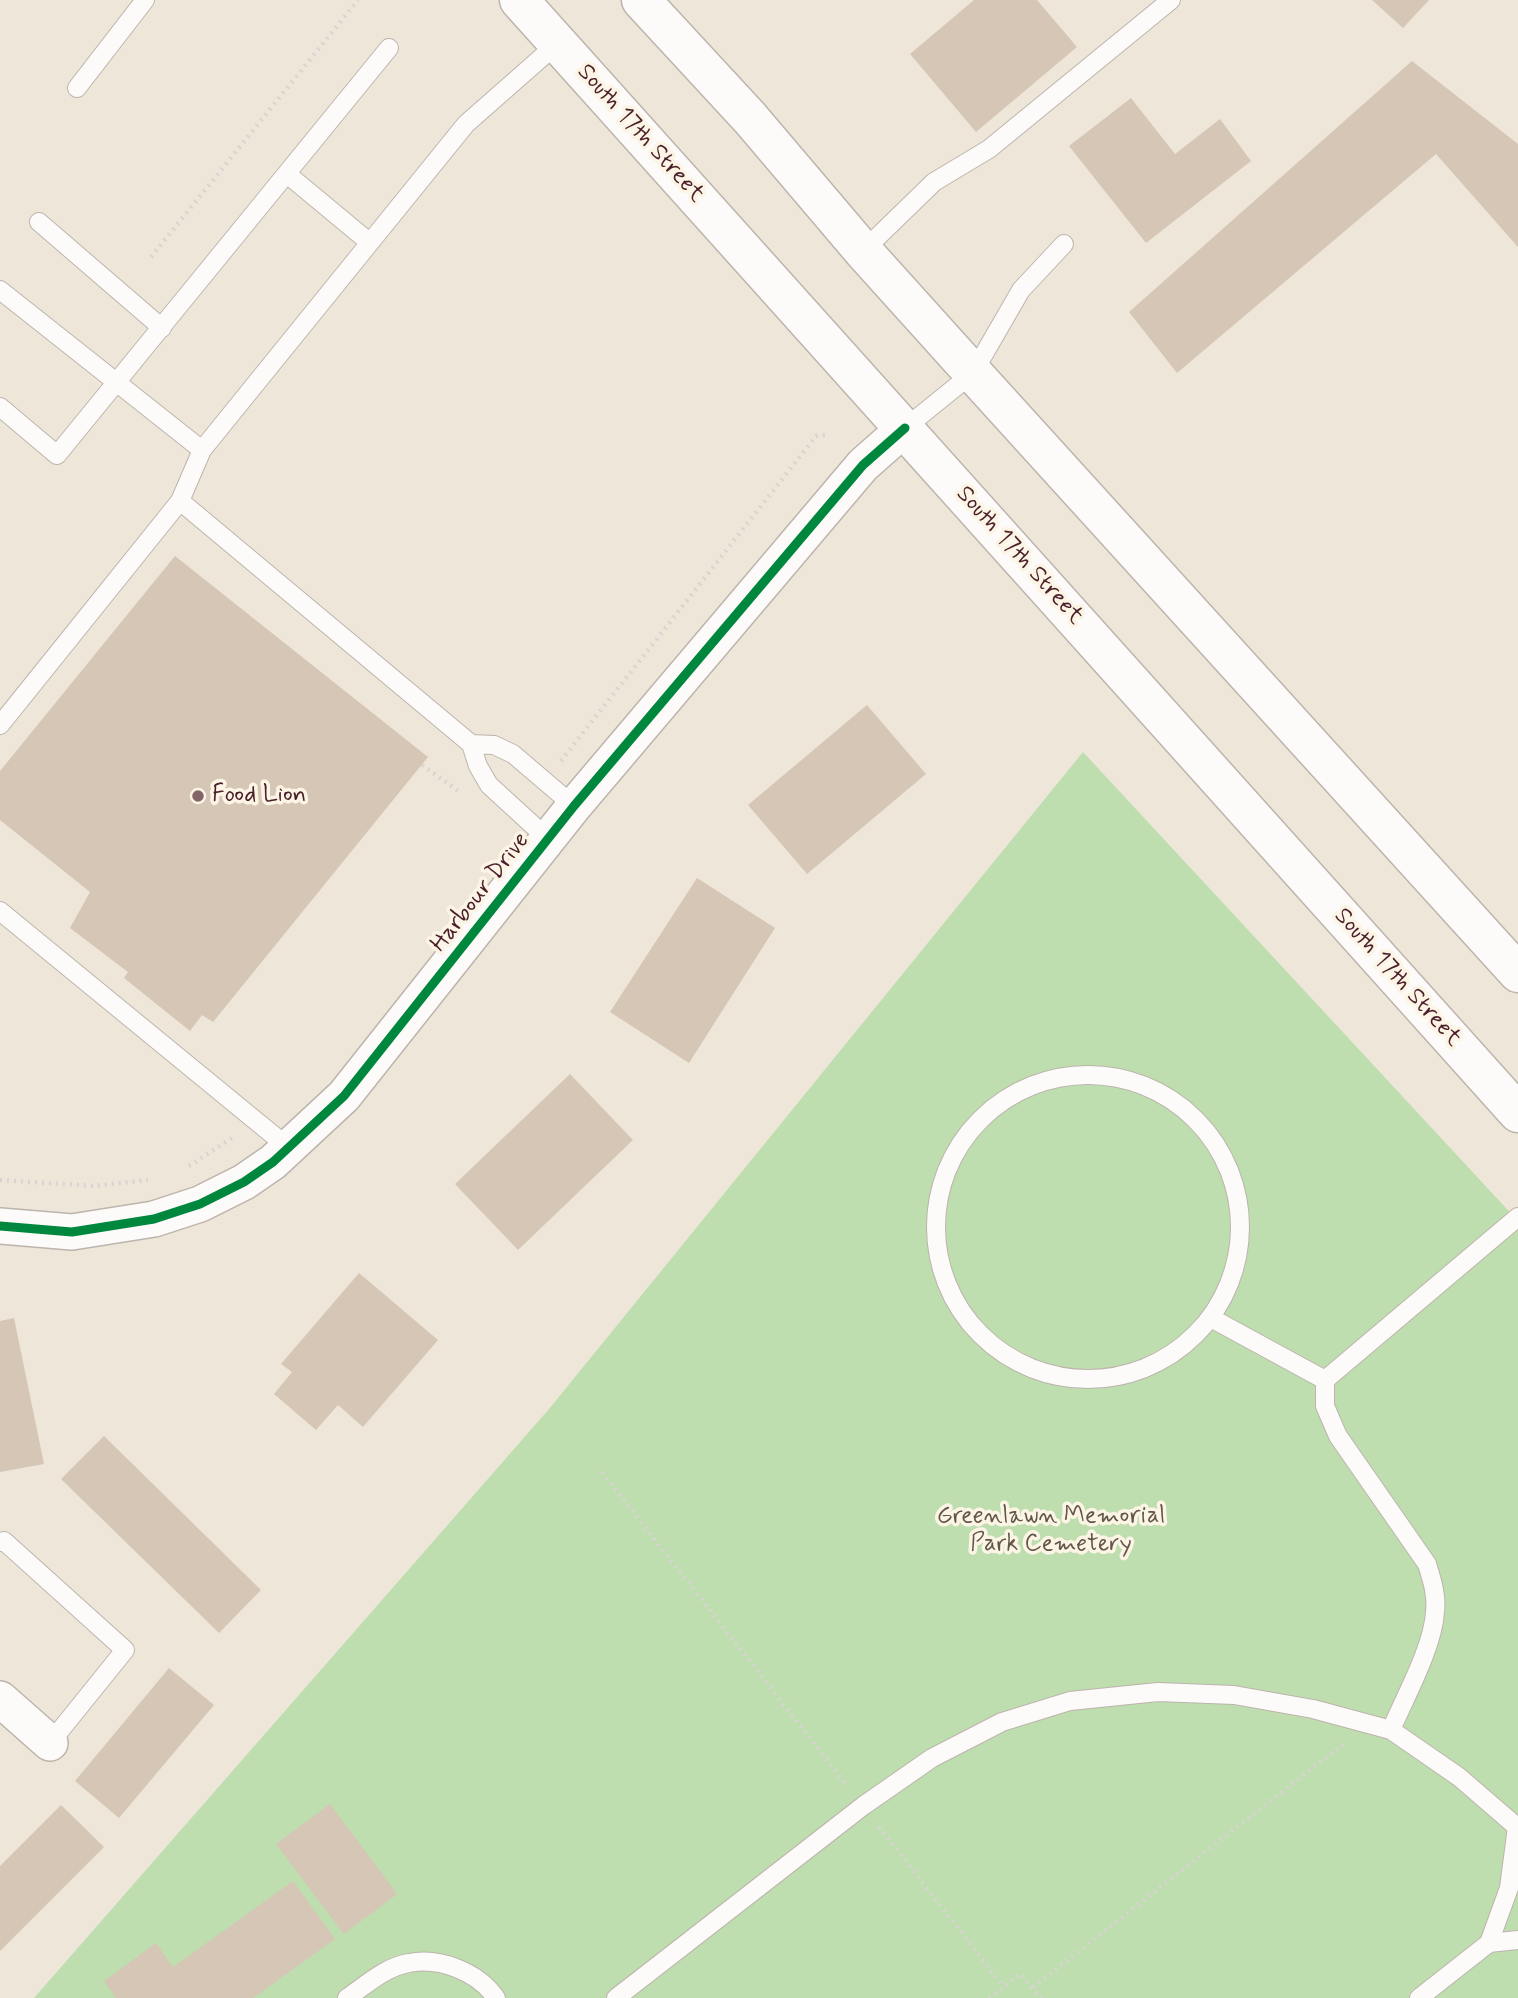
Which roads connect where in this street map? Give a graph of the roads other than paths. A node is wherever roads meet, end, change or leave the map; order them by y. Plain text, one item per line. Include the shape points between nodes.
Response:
1 (145, 0) edge
2 (519, 0) edge
3 (641, 0) edge
4 (1171, 0) edge
5 (558, 43) junction
6 (389, 48) dead end
7 (77, 88) dead end
8 (287, 174) junction
9 (39, 222) dead end
10 (369, 242) junction
11 (1064, 244) dead end
12 (863, 251) junction
13 (0, 290) edge
14 (162, 328) junction
15 (973, 373) junction
16 (118, 383) junction
17 (0, 407) edge
18 (905, 428) junction
19 (202, 450) junction
20 (180, 501) junction
21 (0, 725) edge
22 (471, 744) junction
23 (574, 806) junction
24 (548, 839) junction
25 (0, 911) edge
26 (1518, 973) edge
27 (1518, 1113) edge
28 (289, 1148) junction
29 (1518, 1217) edge
30 (0, 1226) edge
31 (1211, 1318) junction
32 (1325, 1380) junction
33 (0, 1542) edge
34 (0, 1699) edge
35 (1391, 1730) junction
36 (50, 1743) joint
37 (1518, 1827) edge
38 (1518, 1940) edge
39 (1489, 1943) junction
40 (347, 1998) edge
41 (496, 1998) edge
42 (616, 1998) edge
43 (1419, 1998) edge

1 - 7 lane
2 - 5 main road, South 17th Street
3 - 12 main road
4 - 12 lane via 989,149 934,182
5 - 10 lane via 466,124
5 - 18 main road, South 17th Street
6 - 8 lane
8 - 10 lane
8 - 14 lane
9 - 14 lane
10 - 19 lane
11 - 15 lane via 1021,290
12 - 15 main road
13 - 16 lane
14 - 16 lane
15 - 18 lane
15 - 26 main road
16 - 17 lane via 57,455
16 - 19 lane
18 - 23 street, Harbour Drive via 863,465
18 - 27 main road, South 17th Street
19 - 20 lane
20 - 21 lane
20 - 22 lane
22 - 23 lane via 494,745 513,754
22 - 24 lane via 489,785
23 - 24 street, Harbour Drive
24 - 28 street, Harbour Drive via 344,1096
25 - 28 lane
28 - 30 street, Harbour Drive via 244,1182 200,1204 154,1219 72,1232
29 - 32 lane
31 - 31 lane via 1236,1264 1239,1205 1219,1149 1180,1105 1125,1080 1066,1077 1010,1097 966,1137 940,1191 937,1250 958,1306 997,1350 1051,1375 1111,1378 1167,1357
31 - 32 lane
32 - 35 lane via 1325,1406 1338,1436 1427,1564 1434,1587 1431,1635
33 - 36 lane via 125,1650
34 - 36 street
35 - 37 lane via 1459,1777
35 - 42 lane via 1313,1709 1234,1695 1157,1692 1070,1701 1002,1722 932,1758 863,1806
37 - 39 lane via 1509,1888
38 - 39 lane
39 - 43 lane
40 - 41 lane via 380,1974 408,1963 439,1963 467,1972

